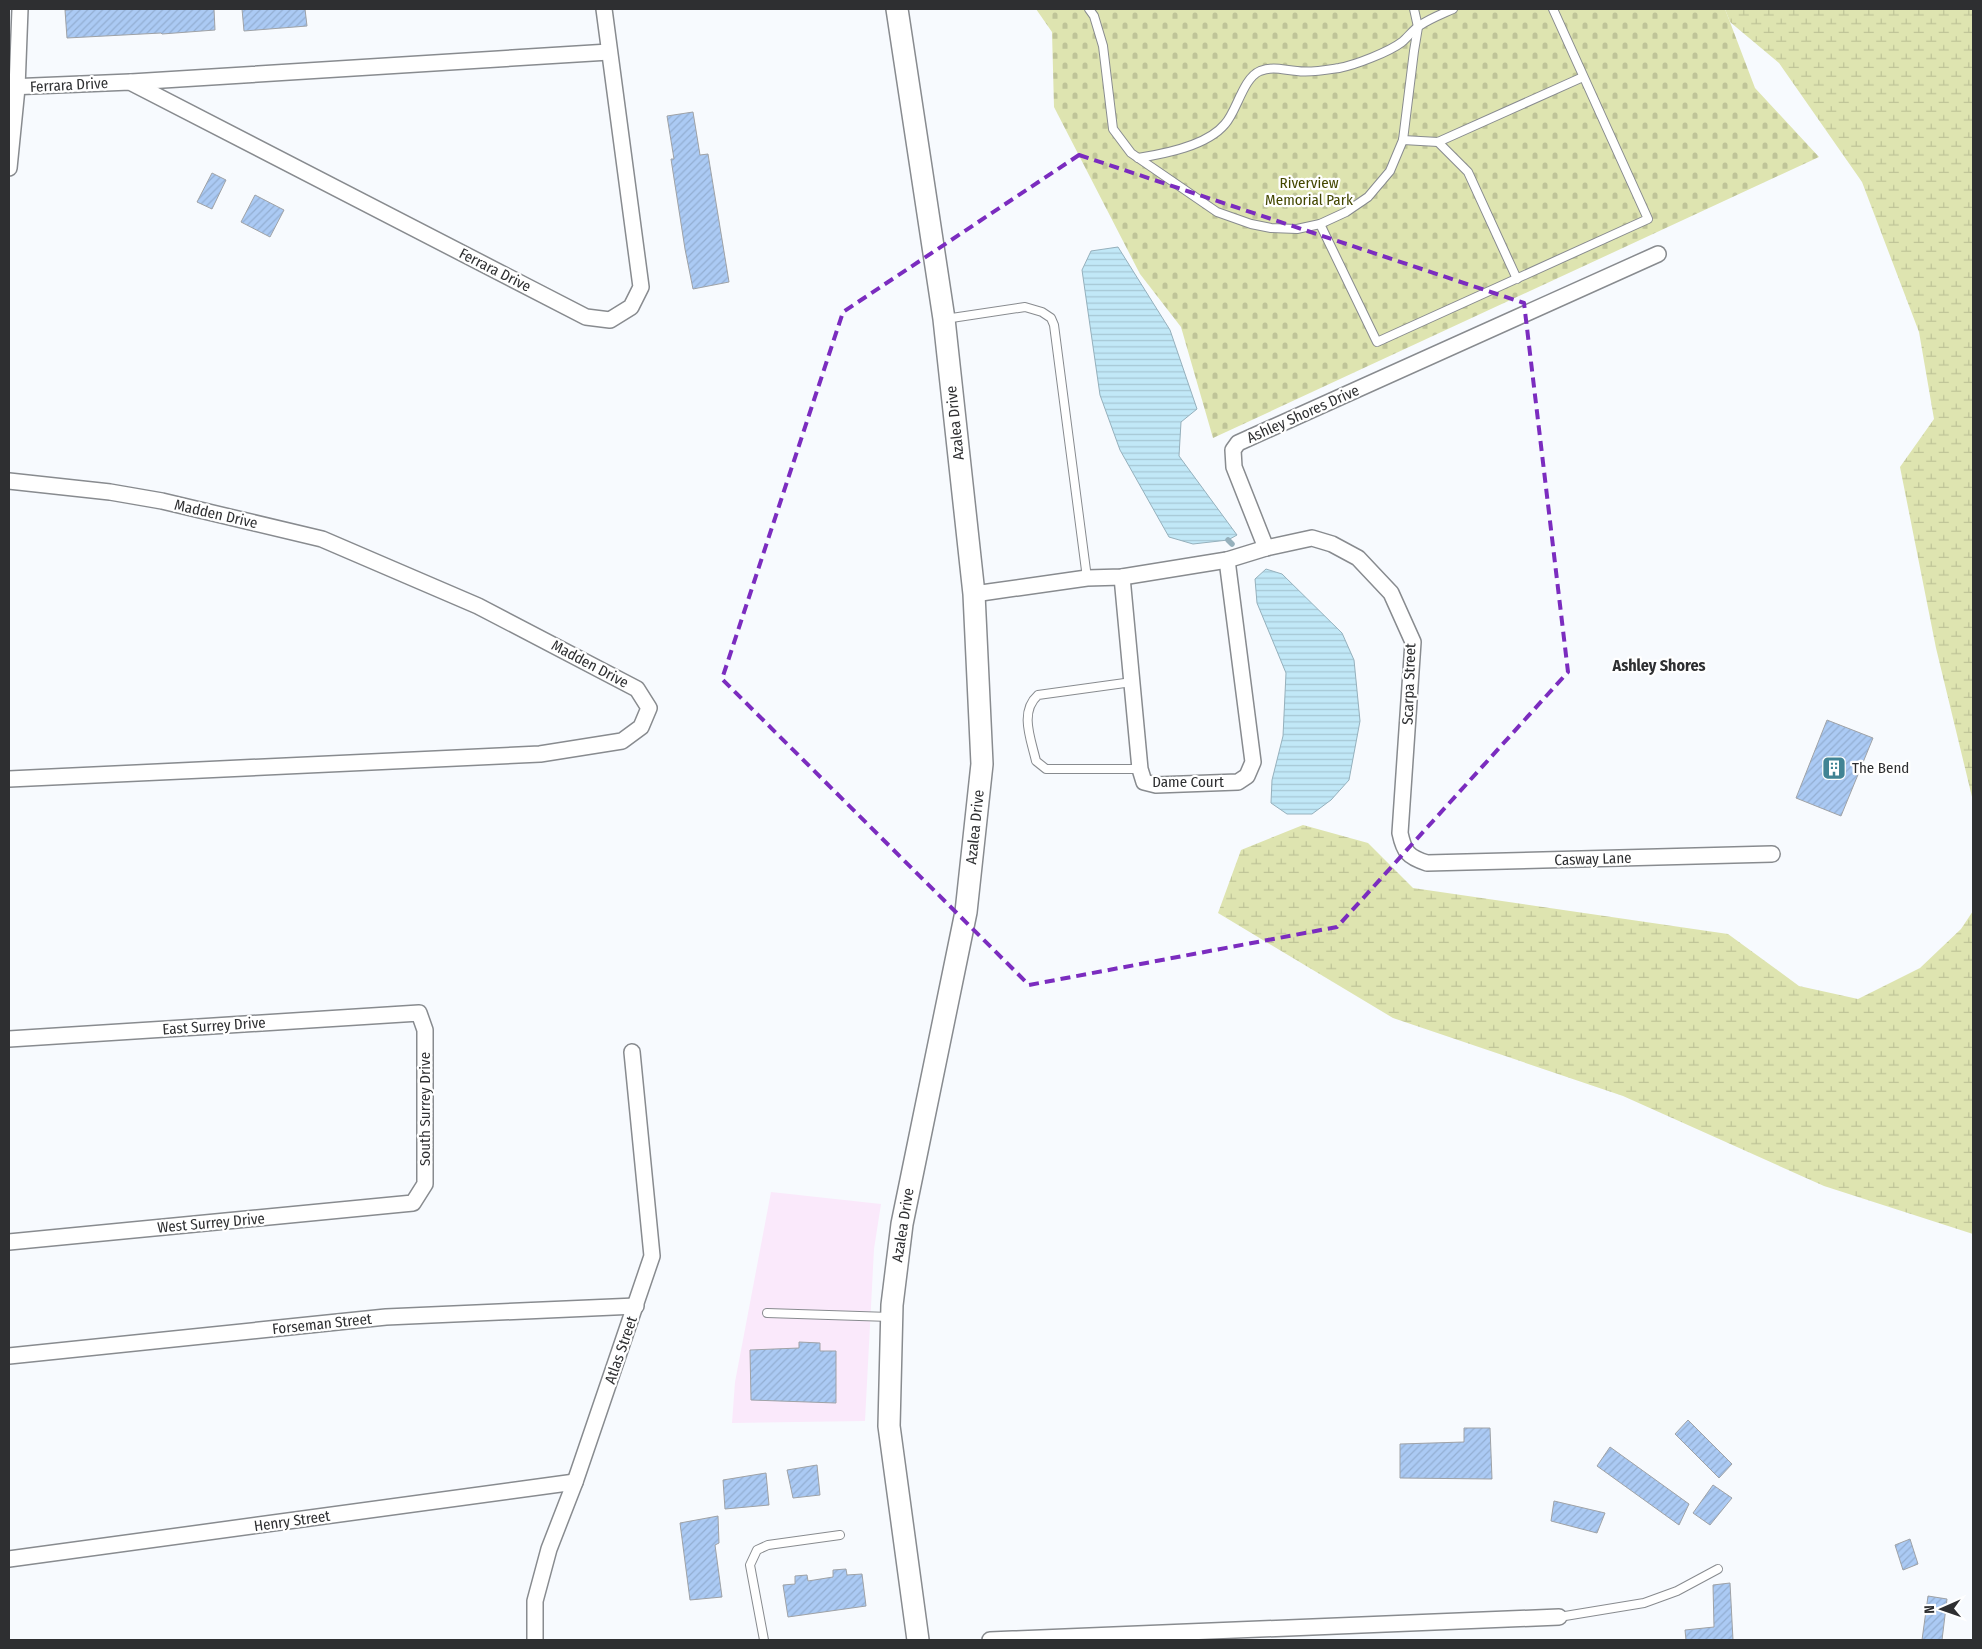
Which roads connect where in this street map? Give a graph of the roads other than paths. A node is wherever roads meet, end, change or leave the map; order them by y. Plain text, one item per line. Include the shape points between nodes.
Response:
1 (20, 9) edge
2 (604, 9) edge
3 (897, 9) edge
4 (1089, 9) edge
5 (1414, 9) edge
6 (1453, 9) edge
7 (1553, 9) edge
8 (1418, 27) junction
9 (609, 52) junction
10 (1584, 77) junction
11 (130, 82) junction
12 (13, 88) edge
13 (1403, 140) junction
14 (1438, 142) junction
15 (1138, 158) junction
16 (9, 168) edge
17 (1320, 224) junction
18 (1658, 254) dead end
19 (1517, 279) junction
20 (944, 319) junction
21 (9, 481) edge
22 (1266, 548) junction
23 (1226, 560) junction
24 (1122, 577) junction
25 (1087, 578) junction
26 (974, 594) junction
27 (1132, 682) junction
28 (1140, 770) junction
29 (9, 779) edge
30 (1772, 854) dead end
31 (1414, 859) joint
32 (419, 1013) joint
33 (9, 1039) edge
34 (632, 1052) dead end
35 (413, 1203) joint
36 (9, 1242) edge
37 (636, 1306) junction
38 (767, 1313) dead end
39 (892, 1317) junction
40 (9, 1356) edge
41 (575, 1482) junction
42 (840, 1536) dead end
43 (9, 1560) edge
44 (1718, 1568) dead end
45 (1559, 1617) joint
46 (535, 1640) edge
47 (764, 1640) edge
48 (918, 1640) edge
49 (990, 1640) edge

1 - 12 street
2 - 9 street, Ferrara Drive
3 - 20 street, Azalea Drive
4 - 15 lane via 1103,46 1113,129
5 - 8 lane
6 - 8 lane
7 - 10 lane
8 - 13 lane
8 - 15 lane via 1401,42 1354,64 1298,72 1277,67 1258,72 1247,82 1226,124 1214,134 1185,148
9 - 11 street, Ferrara Drive
9 - 11 street, Ferrara Drive via 641,287 631,306 610,320 586,317
10 - 14 lane
10 - 19 lane via 1648,219
11 - 12 street, Ferrara Drive
12 - 16 street
13 - 14 lane
13 - 17 lane via 1390,171 1368,197
14 - 19 lane via 1468,172
15 - 17 lane via 1217,212 1271,228 1297,229
17 - 19 lane via 1377,342
18 - 22 street, Ashley Shores Drive via 1238,443 1233,450 1234,467
20 - 25 lane via 1025,307 1042,312 1054,325
20 - 26 street, Azalea Drive
21 - 29 street, Madden Drive via 162,501 322,539 478,606 637,689 649,708 641,727 622,741 540,754
22 - 23 street
22 - 31 street, Scarpa Street via 1312,538 1332,544 1358,558 1391,593 1413,642 1400,833 1403,848
23 - 24 street
23 - 28 street, Dame Court via 1253,762 1247,776 1238,782 1156,785 1144,782
24 - 25 street
24 - 27 street, Dame Court
25 - 26 street
26 - 39 street, Azalea Drive via 982,764 967,903 902,1224
27 - 28 street, Dame Court
27 - 28 lane via 1038,695 1030,702 1026,716 1036,761 1046,770
30 - 31 street, Casway Lane via 1427,863
32 - 33 street, East Surrey Drive
32 - 35 street, South Surrey Drive via 425,1030 425,1184
34 - 37 street, Atlas Street via 652,1256
35 - 36 street, West Surrey Drive
37 - 40 street, Forseman Street via 386,1317
37 - 41 street, Atlas Street
38 - 39 lane
39 - 48 street, Azalea Drive via 888,1426
41 - 43 street, Henry Street
41 - 46 street, Atlas Street via 549,1549 535,1601
42 - 47 lane via 768,1545 757,1550 750,1565
44 - 45 lane via 1677,1591 1644,1603
45 - 49 street

